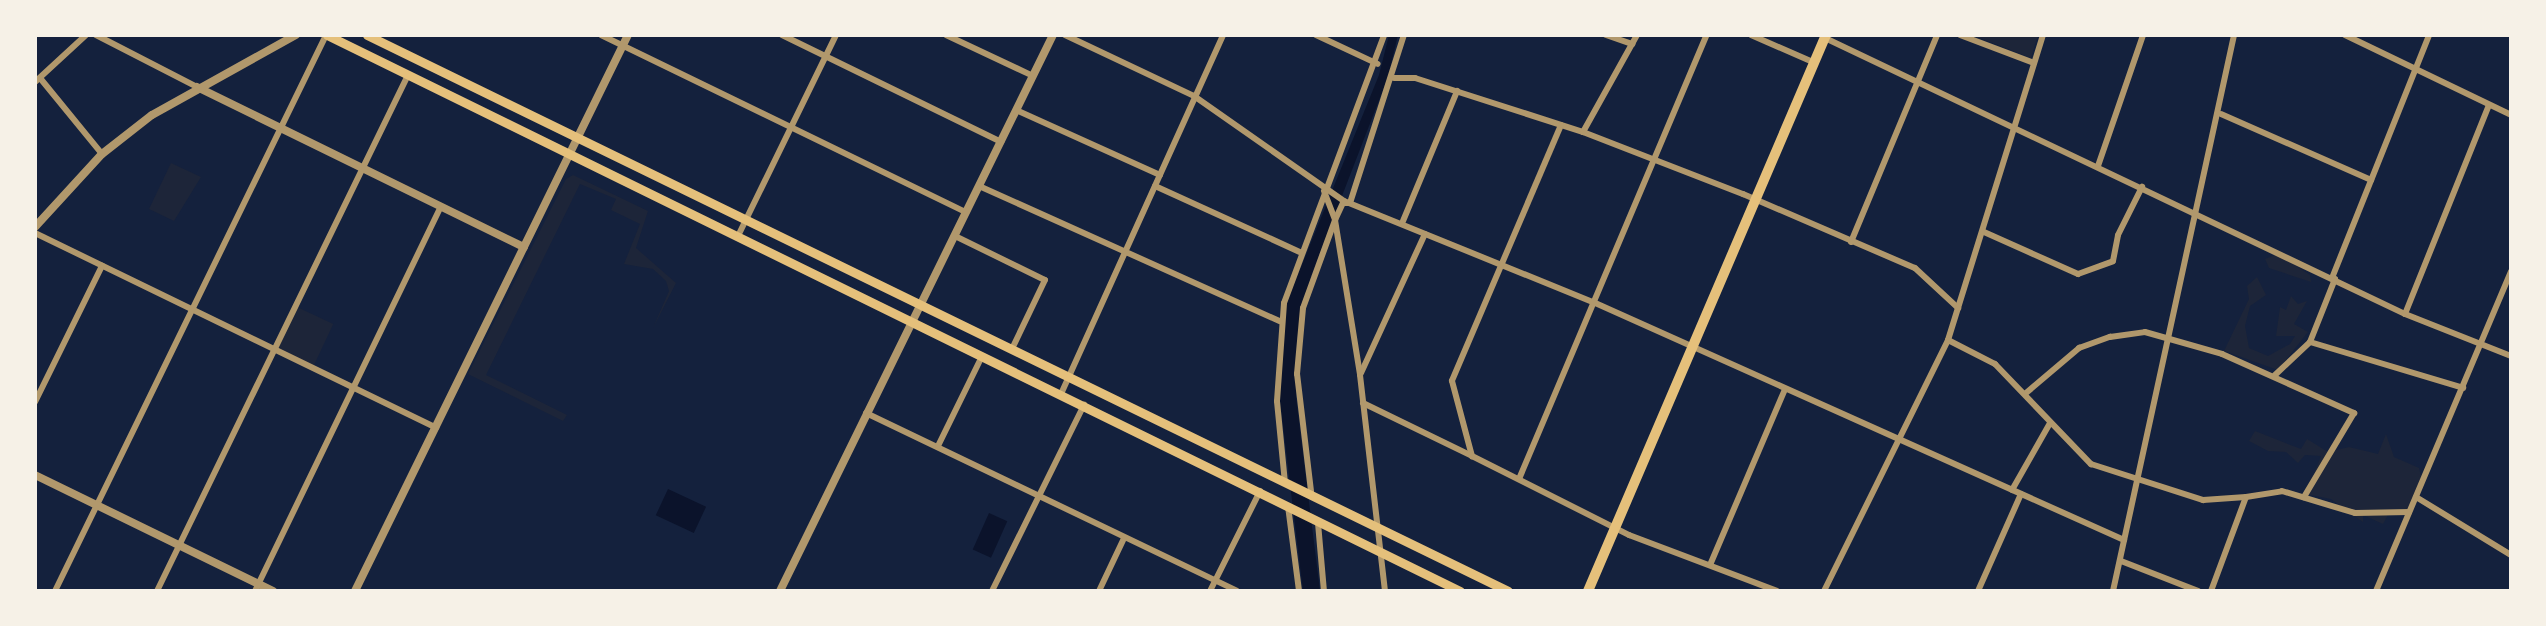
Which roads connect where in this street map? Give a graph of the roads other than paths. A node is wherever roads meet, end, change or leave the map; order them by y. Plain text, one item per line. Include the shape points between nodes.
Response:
1 (86, 35) edge
2 (96, 35) edge
3 (296, 35) edge
4 (327, 35) edge
5 (367, 35) edge
6 (601, 35) edge
7 (628, 35) edge
8 (782, 35) edge
9 (836, 35) edge
10 (946, 35) edge
11 (1053, 35) edge
12 (1065, 35) edge
13 (1223, 35) edge
14 (1317, 35) edge
15 (1384, 35) edge
16 (1404, 35) edge
17 (1606, 35) edge
18 (1637, 35) edge
19 (1707, 35) edge
20 (1751, 35) edge
21 (1937, 35) edge
22 (1960, 35) edge
23 (2043, 35) edge
24 (2143, 35) edge
25 (2234, 35) edge
26 (2345, 35) edge
27 (2429, 35) edge
28 (1826, 36) edge
29 (1632, 44) junction
30 (623, 46) junction
31 (826, 56) junction
32 (2034, 63) junction
33 (1378, 64) junction
34 (1815, 64) junction
35 (2415, 69) junction
36 (408, 75) junction
37 (1033, 76) junction
38 (1394, 78) junction
39 (37, 80) edge
40 (1919, 80) junction
41 (198, 87) junction
42 (1457, 92) junction
43 (1194, 96) junction
44 (2489, 105) junction
45 (1016, 110) junction
46 (2221, 114) junction
47 (2511, 115) edge
48 (1561, 125) junction
49 (2017, 126) junction
50 (792, 127) junction
51 (280, 128) junction
52 (1583, 132) junction
53 (578, 138) junction
54 (1001, 142) junction
55 (572, 153) junction
56 (102, 154) junction
57 (1652, 157) junction
58 (2098, 166) junction
59 (362, 169) junction
60 (1160, 175) junction
61 (2371, 180) junction
62 (979, 186) junction
63 (1155, 187) junction
64 (2142, 187) junction
65 (1325, 192) junction
66 (1757, 200) junction
67 (1347, 202) junction
68 (441, 207) junction
69 (966, 212) junction
70 (2195, 213) junction
71 (1335, 218) junction
72 (746, 219) junction
73 (1403, 221) junction
74 (35, 227) edge
75 (1984, 232) junction
76 (35, 233) edge
77 (1425, 234) junction
78 (738, 236) junction
79 (955, 236) junction
80 (1851, 243) junction
81 (524, 247) junction
82 (1300, 252) junction
83 (1126, 253) junction
84 (1501, 263) junction
85 (102, 266) junction
86 (2511, 271) edge
87 (2334, 278) junction
88 (1593, 302) junction
89 (920, 306) junction
90 (1958, 309) junction
91 (192, 310) junction
92 (2405, 314) junction
93 (1280, 321) junction
94 (910, 323) junction
95 (2172, 337) junction
96 (1948, 340) junction
97 (2309, 342) junction
98 (2480, 347) junction
99 (274, 348) junction
100 (1012, 349) junction
101 (1693, 349) junction
102 (982, 356) junction
103 (2511, 356) edge
104 (1360, 375) junction
105 (2275, 375) junction
106 (1068, 378) junction
107 (2462, 388) junction
108 (352, 389) junction
109 (1785, 389) junction
110 (2026, 393) junction
111 (1061, 394) junction
112 (35, 402) edge
113 (1086, 403) junction
114 (1363, 403) junction
115 (866, 413) junction
116 (2050, 423) junction
117 (436, 428) junction
118 (1904, 440) junction
119 (938, 446) junction
120 (1472, 456) junction
121 (35, 475) edge
122 (2138, 478) junction
123 (1520, 479) junction
124 (1289, 486) junction
125 (2012, 489) junction
126 (1309, 490) junction
127 (1260, 491) junction
128 (2021, 494) junction
129 (1038, 496) junction
130 (2246, 497) junction
131 (2416, 497) junction
132 (2304, 498) junction
133 (97, 505) junction
134 (1288, 506) junction
135 (2409, 512) junction
136 (1315, 522) junction
137 (1378, 525) junction
138 (1616, 527) junction
139 (1124, 538) junction
140 (2124, 540) junction
141 (179, 545) junction
142 (1381, 551) junction
143 (2511, 555) edge
144 (2121, 561) junction
145 (1710, 565) junction
146 (1215, 580) junction
147 (257, 587) edge
148 (55, 591) edge
149 (157, 591) edge
150 (272, 591) edge
151 (355, 591) edge
152 (780, 591) edge
153 (992, 591) edge
154 (1099, 591) edge
155 (1210, 591) edge
156 (1237, 591) edge
157 (1299, 591) edge
158 (1324, 591) edge
159 (1385, 591) edge
160 (1460, 591) edge
161 (1508, 591) edge
162 (1588, 591) edge
163 (1777, 591) edge
164 (1824, 591) edge
165 (1978, 591) edge
166 (2113, 591) edge
167 (2198, 591) edge
168 (2211, 591) edge
169 (2376, 591) edge

1 - 39 street
2 - 41 street
3 - 41 street
4 - 36 main road
4 - 51 street
5 - 53 main road
6 - 30 street
7 - 30 street
8 - 31 street
9 - 31 street
10 - 37 street
11 - 37 street
12 - 43 street
13 - 43 street
14 - 33 street
15 - 33 street
16 - 38 street
17 - 29 street
18 - 29 street
19 - 57 street
20 - 34 street
21 - 40 street
22 - 32 street
23 - 32 street
24 - 58 street
25 - 46 street
26 - 35 street
27 - 35 street
28 - 34 highway
28 - 40 street
29 - 52 street
30 - 50 street
30 - 53 street
31 - 50 street
31 - 54 street
32 - 49 street
33 - 65 street
34 - 66 highway
35 - 44 street
35 - 61 street
36 - 55 main road
36 - 59 street
37 - 45 street
38 - 42 street
38 - 67 street
39 - 56 street
40 - 49 street
40 - 80 street
41 - 51 street
41 - 56 street
42 - 48 street
42 - 73 street
43 - 60 street
43 - 65 street
44 - 47 street
44 - 92 street
45 - 54 street
45 - 60 street
46 - 61 street
46 - 70 street
48 - 52 street
48 - 84 street
49 - 58 street
49 - 75 street
50 - 69 street
50 - 72 street
51 - 59 street
51 - 91 street
52 - 57 street
53 - 55 street
53 - 72 main road
54 - 62 street
55 - 78 main road
55 - 81 street
56 - 74 street
57 - 66 street
57 - 88 street
58 - 64 street
59 - 68 street
59 - 99 street
60 - 63 street
61 - 87 street
62 - 69 street
62 - 83 street
63 - 82 street
63 - 83 street
64 - 70 street
64 - 75 street via 2118,235 2113,261 2078,274
65 - 67 street
65 - 71 street
65 - 82 street
66 - 80 street
66 - 101 highway
67 - 71 street
67 - 73 street
68 - 81 street
68 - 108 street
69 - 79 street
70 - 87 street
70 - 95 street
71 - 104 street
71 - 126 street via 1308,293 1299,337
72 - 78 street
72 - 89 main road
73 - 77 street
75 - 90 street
76 - 85 street
77 - 84 street
77 - 104 street
78 - 94 main road
79 - 89 street
79 - 100 street via 1045,280
80 - 90 street via 1914,268
81 - 117 street
82 - 93 street
83 - 93 street
83 - 106 street
84 - 88 street
84 - 120 street via 1452,381
85 - 91 street
85 - 112 street
86 - 98 street
87 - 92 street
87 - 97 street
88 - 101 street
88 - 123 street
89 - 94 street
89 - 100 main road
90 - 96 street
91 - 99 street
91 - 133 street
92 - 98 street
93 - 124 street via 1277,401
94 - 102 main road
94 - 115 street
95 - 105 street
95 - 110 street via 2134,332 2088,343
95 - 122 street
96 - 110 street via 1995,364
96 - 118 street
97 - 105 street
97 - 107 street
98 - 103 street
98 - 107 street
99 - 108 street
99 - 141 street
100 - 106 main road
101 - 109 street
101 - 138 highway
102 - 111 main road
102 - 119 street
104 - 114 street
105 - 132 street via 2320,402 2354,413
106 - 111 street
106 - 124 main road via 1082,379
107 - 131 street
108 - 117 street
108 - 147 street
109 - 118 street
109 - 145 street
110 - 116 street
111 - 113 main road
113 - 127 main road
113 - 129 street
114 - 120 street
114 - 137 street
115 - 119 street
115 - 152 street
116 - 122 street via 2091,464
116 - 125 street
117 - 151 street
118 - 125 street
118 - 164 street
119 - 129 street
120 - 123 street
121 - 133 street
122 - 130 street via 2203,500
122 - 140 street
123 - 138 street
124 - 126 main road
125 - 128 street
126 - 137 main road
127 - 134 main road
127 - 146 street
128 - 140 street
128 - 165 street
129 - 139 street
129 - 153 street
130 - 132 street via 2282,491
130 - 168 street
131 - 135 street
131 - 143 street
132 - 135 street via 2355,513
133 - 141 street
133 - 148 street
134 - 136 main road
134 - 157 street
135 - 169 street
136 - 142 main road
136 - 158 street
137 - 142 street
137 - 161 main road
138 - 145 street
138 - 162 highway
139 - 146 street
139 - 154 street
140 - 144 street
141 - 147 street
141 - 149 street
142 - 159 street
142 - 160 main road
144 - 166 street
144 - 167 street
145 - 163 street
146 - 155 street
146 - 156 street
147 - 150 street

